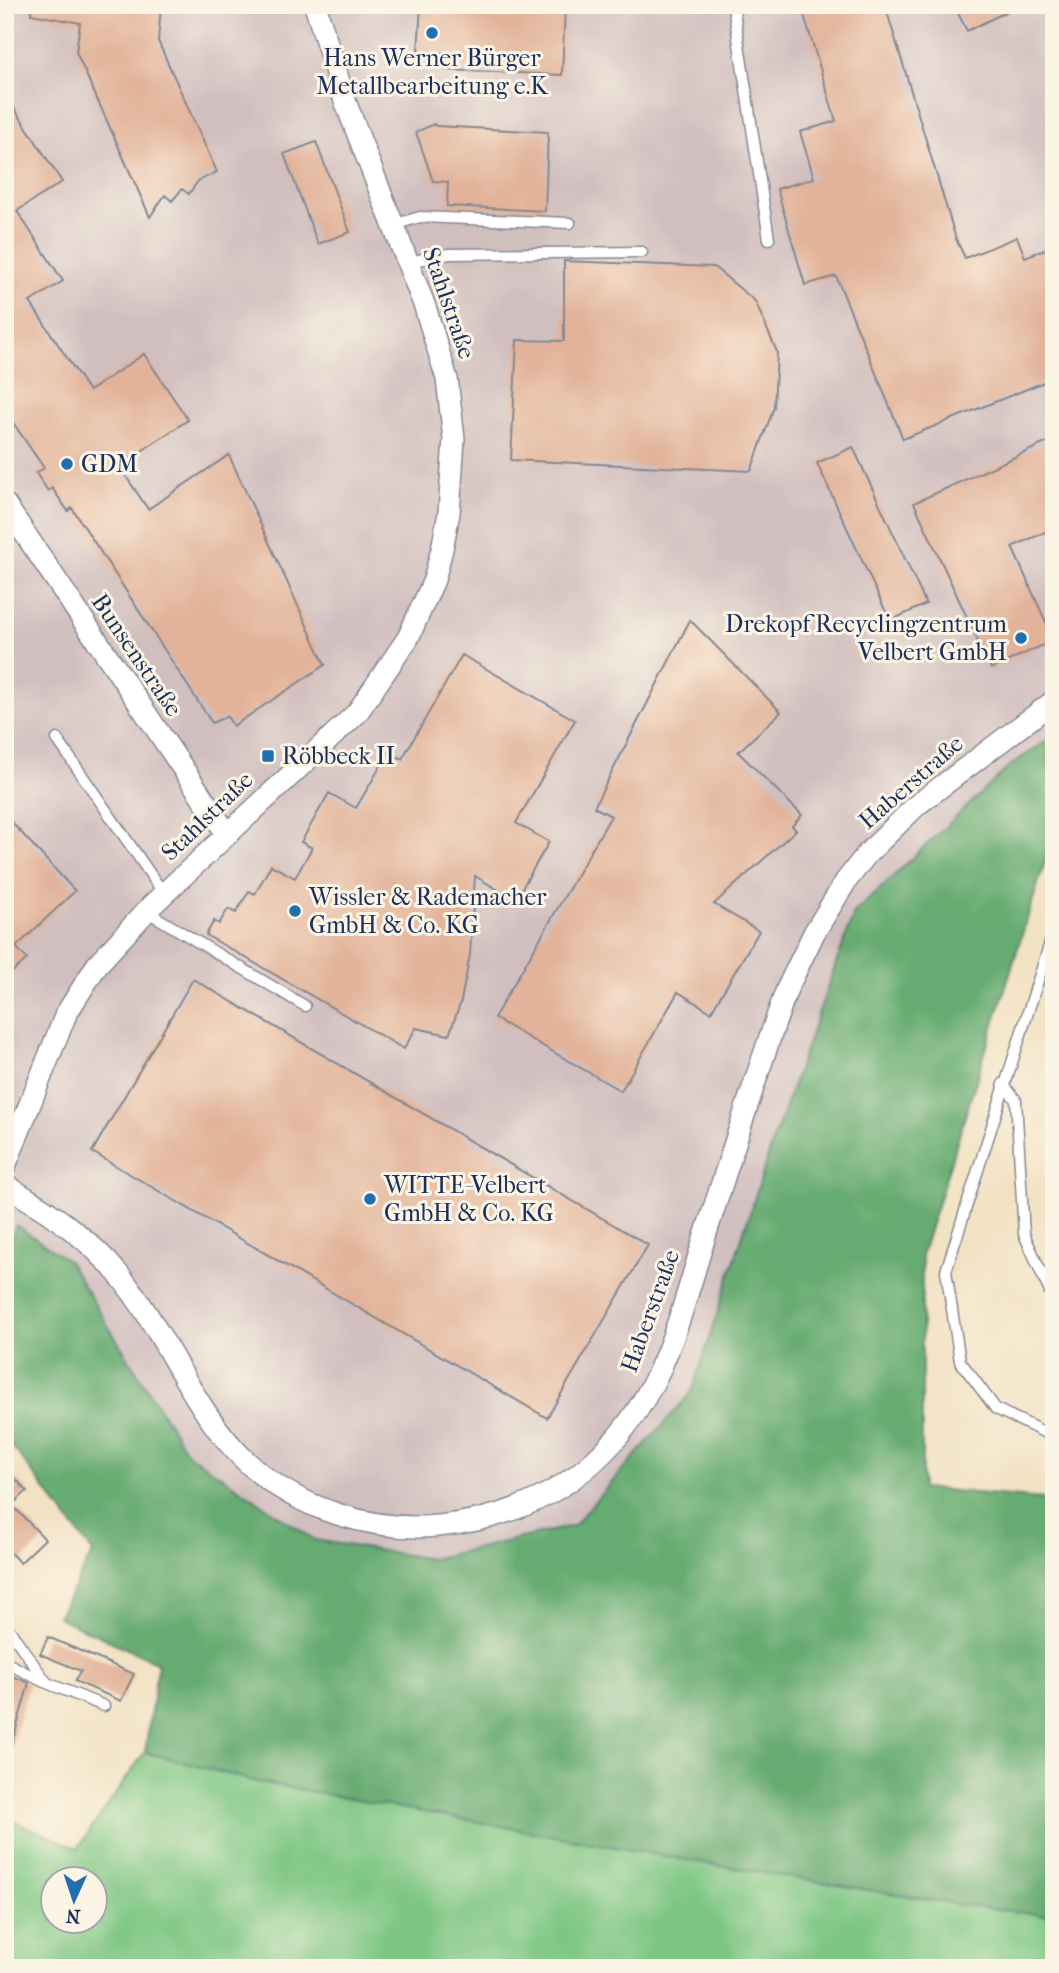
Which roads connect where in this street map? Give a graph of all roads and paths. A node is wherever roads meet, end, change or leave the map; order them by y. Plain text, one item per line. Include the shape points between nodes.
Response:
1 (318, 5) edge
2 (733, 5) edge
3 (570, 223) dead end
4 (393, 225) junction
5 (769, 239) dead end
6 (642, 252) dead end
7 (408, 262) junction
8 (5, 504) edge
9 (1054, 701) edge
10 (57, 739) dead end
11 (227, 834) junction
12 (164, 894) junction
13 (146, 911) junction
14 (1054, 930) edge
15 (305, 1006) dead end
16 (1003, 1084) junction
17 (5, 1166) edge
18 (5, 1185) edge
19 (1054, 1301) edge
20 (1054, 1437) edge
21 (5, 1624) edge
22 (5, 1662) edge
23 (47, 1683) junction
24 (104, 1706) dead end

1 - 4 street, Stahlstraße via 345,101
2 - 5 lane
3 - 4 lane via 420,217
4 - 7 street, Stahlstraße
6 - 7 lane via 449,254
7 - 11 street, Stahlstraße via 441,355 454,439 452,489 434,580 408,638 356,713
8 - 11 street, Bunsenstraße
9 - 18 street, Haberstraße via 917,805 846,881 787,989 660,1368 623,1431 553,1494 471,1522 420,1528 351,1519 281,1488 250,1465 224,1437 120,1276 62,1220
10 - 12 lane
11 - 12 street, Stahlstraße
12 - 13 street, Stahlstraße
13 - 15 lane
13 - 17 street, Stahlstraße via 97,965 66,1014
14 - 16 lane
16 - 19 lane via 1016,1100 1024,1234
16 - 20 lane via 946,1271 960,1361 996,1409
21 - 23 lane
22 - 23 lane
23 - 24 lane

